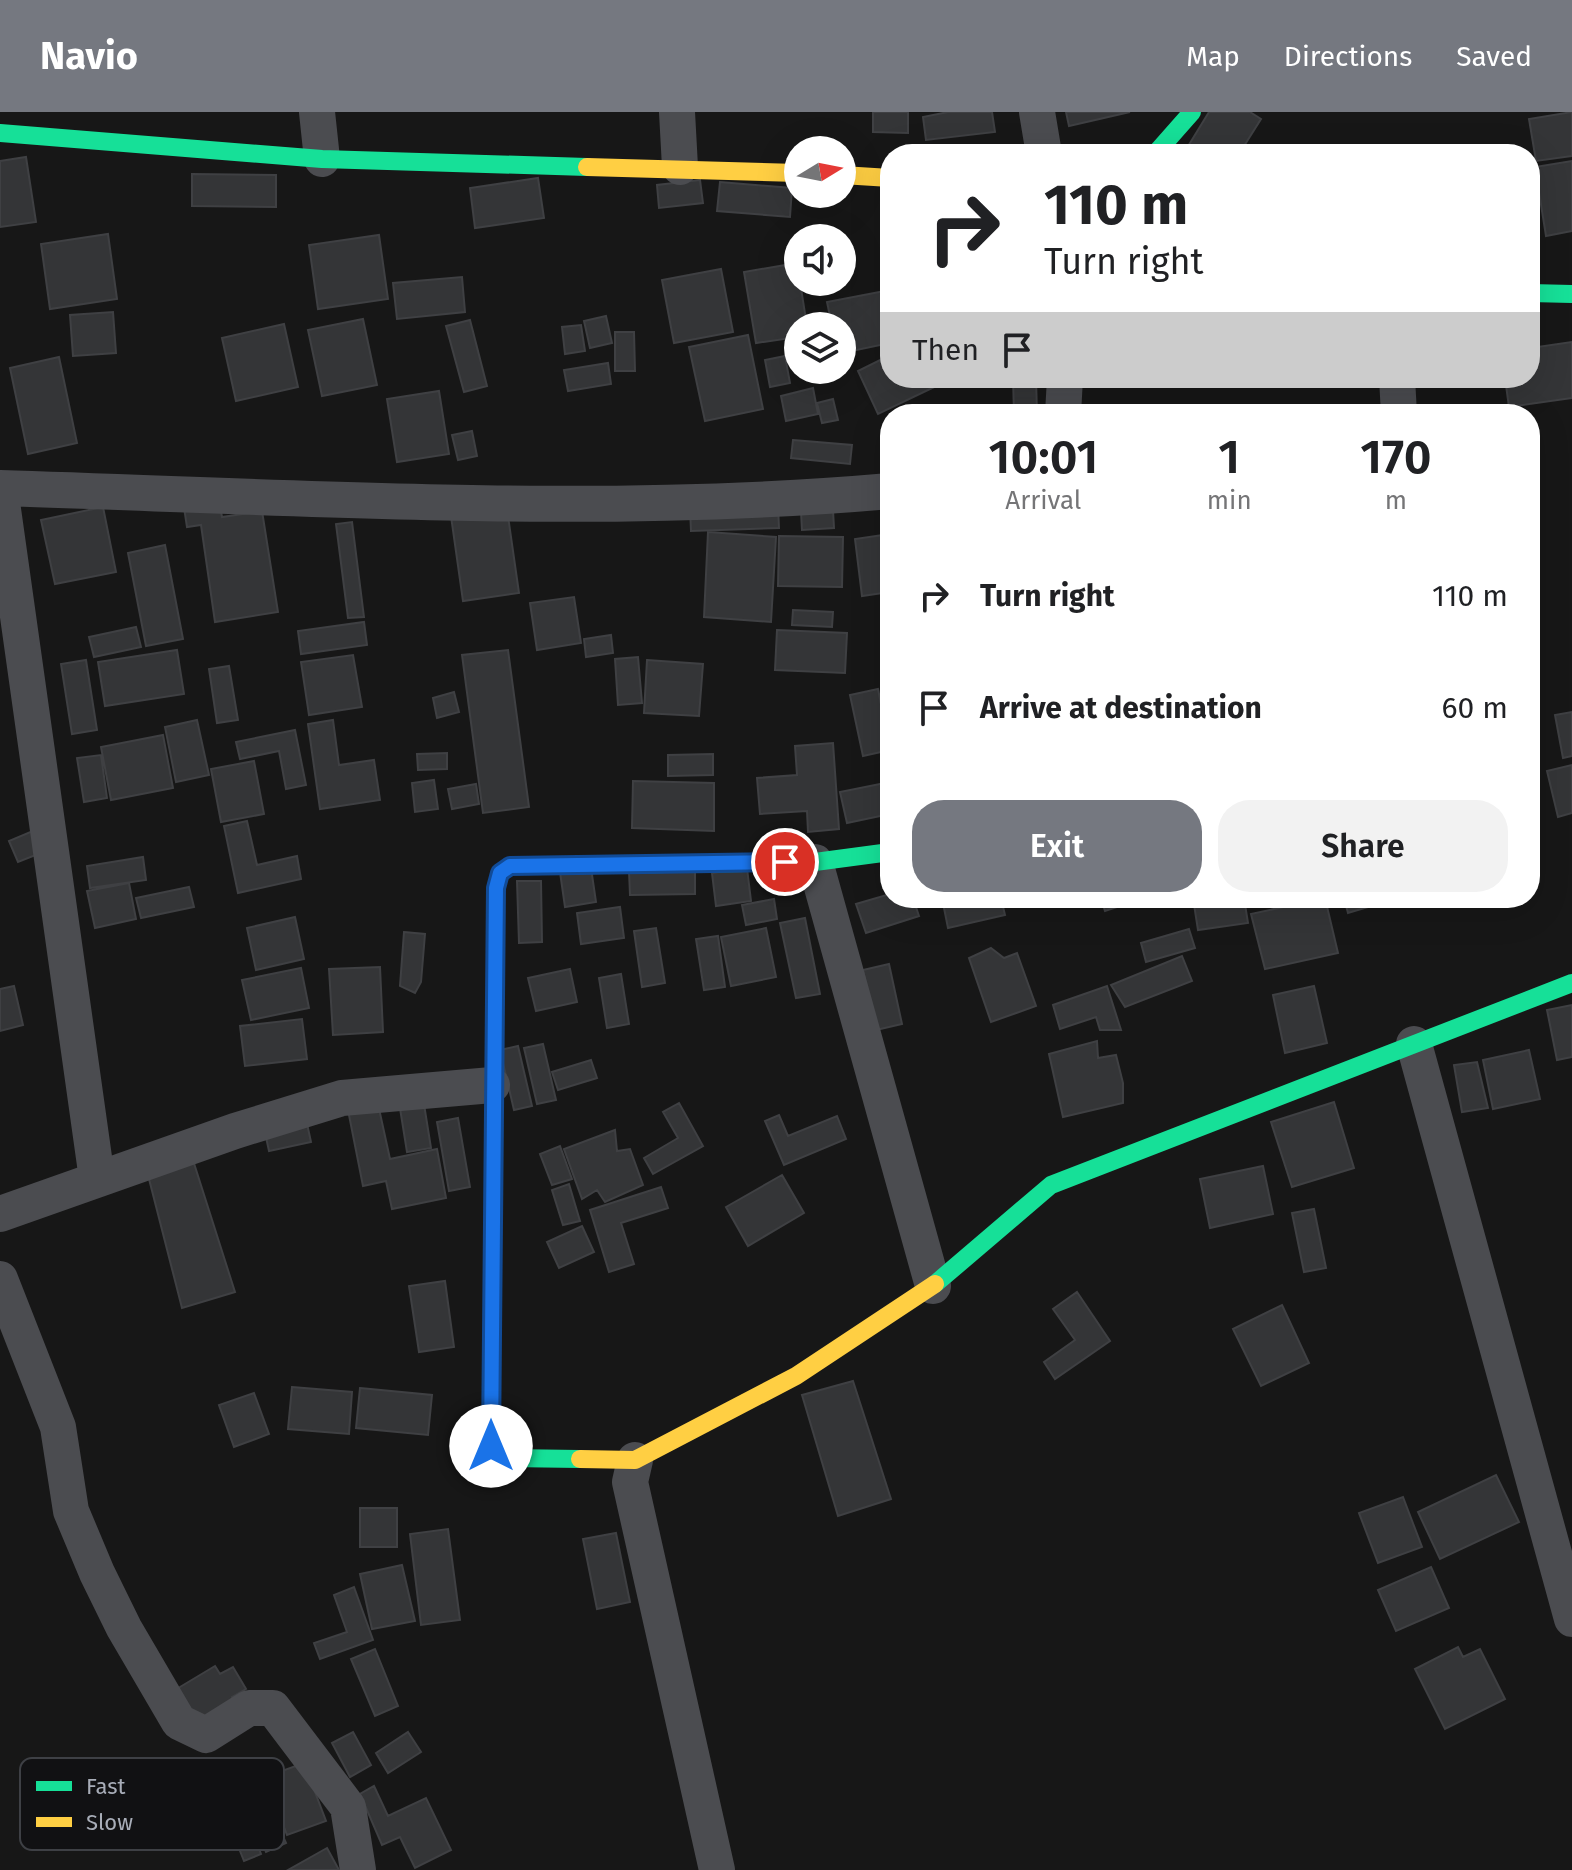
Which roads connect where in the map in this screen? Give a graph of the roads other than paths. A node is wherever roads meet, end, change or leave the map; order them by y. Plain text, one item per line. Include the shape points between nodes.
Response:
1 (317, 112) edge
2 (677, 112) edge
3 (1037, 112) edge
4 (1192, 112) edge
5 (0, 133) edge
6 (1042, 144) edge
7 (1164, 144) edge
8 (322, 159) junction
9 (680, 167) junction
10 (784, 172) edge
11 (856, 176) edge
12 (880, 177) edge
13 (1540, 293) edge
14 (1572, 294) edge
15 (0, 488) edge
16 (880, 492) edge
17 (880, 853) edge
18 (815, 862) junction
19 (1572, 983) edge
20 (1414, 1044) junction
21 (492, 1085) junction
22 (97, 1179) junction
23 (0, 1214) edge
24 (0, 1279) edge
25 (933, 1286) junction
26 (635, 1460) junction
27 (1572, 1619) edge
28 (705, 1864) edge
29 (358, 1870) edge

1 - 8 street
2 - 9 street
3 - 6 street
4 - 7 street
5 - 8 street
8 - 9 street
9 - 10 street
11 - 12 street
13 - 14 street
15 - 16 street via 480,503 772,501
15 - 22 street
17 - 18 street
18 - 21 street via 510,866 500,873 496,888
18 - 25 street
19 - 20 street
20 - 25 street via 1051,1185
20 - 27 street
21 - 22 street via 342,1098
21 - 26 street via 491,1446 508,1458
22 - 23 street
24 - 29 street via 58,1427 71,1511 124,1628 179,1722 206,1735 249,1708 273,1708 348,1807
25 - 26 street via 796,1376
26 - 28 street via 630,1482

